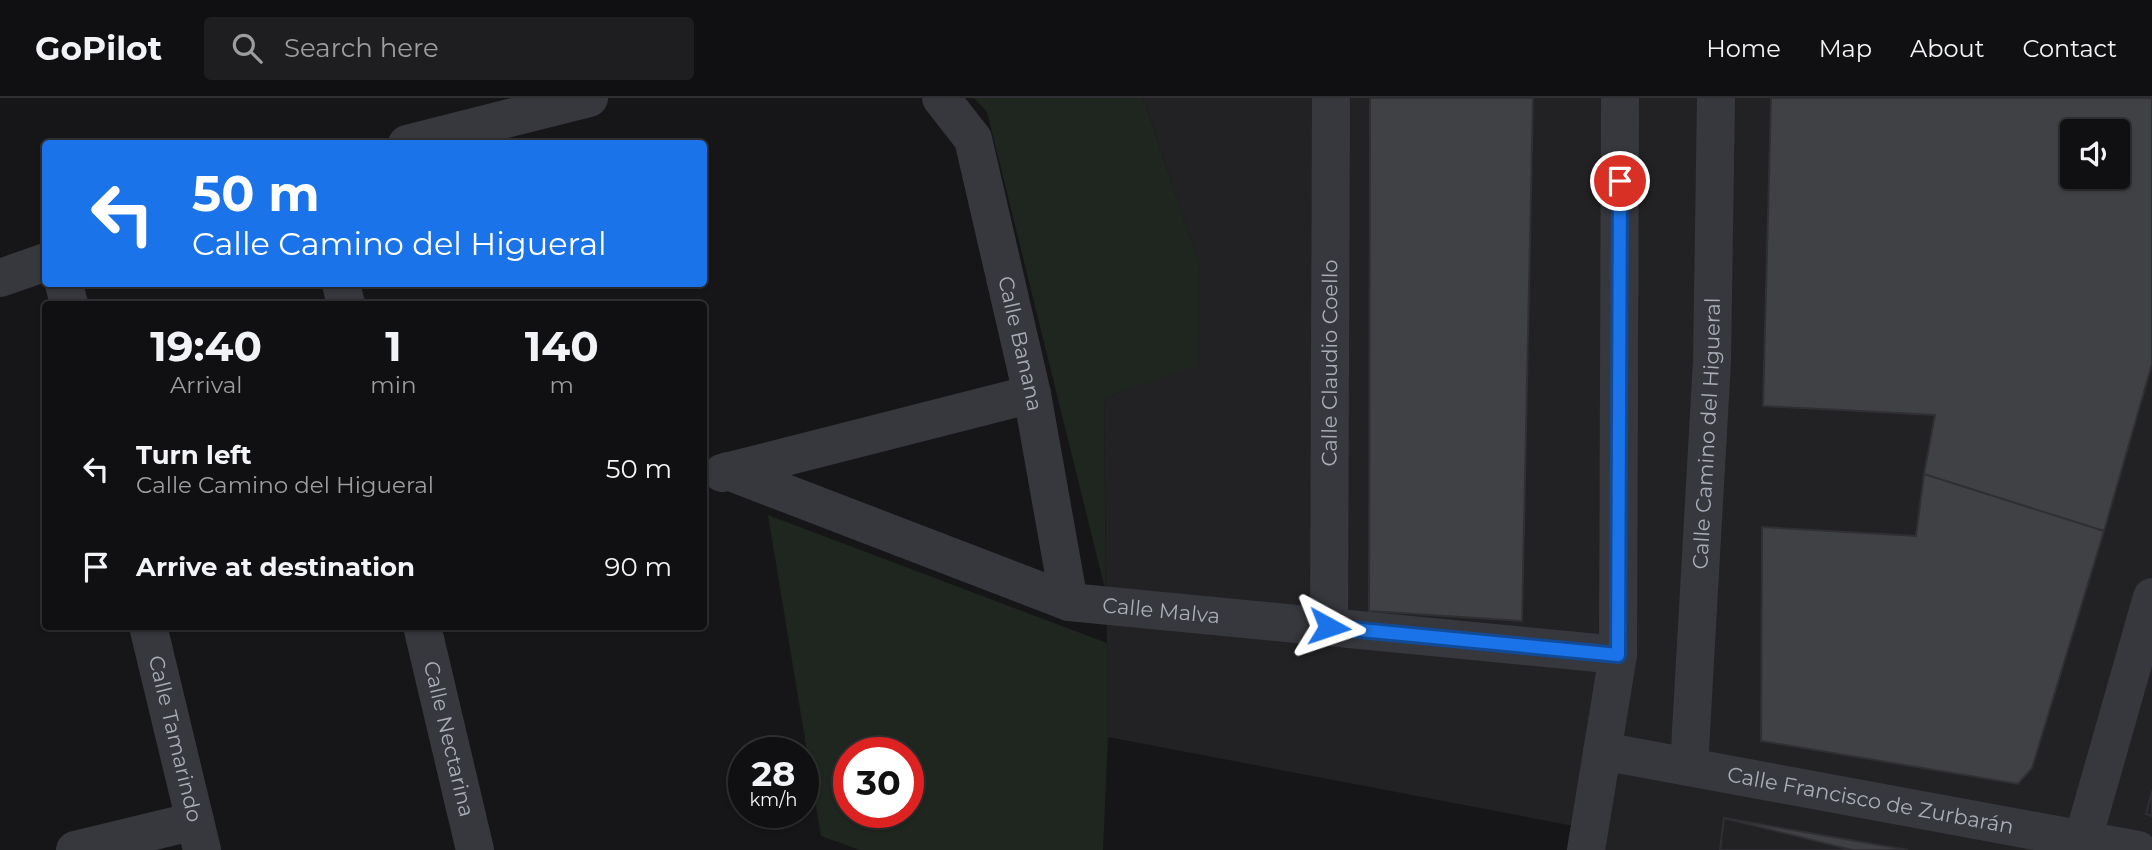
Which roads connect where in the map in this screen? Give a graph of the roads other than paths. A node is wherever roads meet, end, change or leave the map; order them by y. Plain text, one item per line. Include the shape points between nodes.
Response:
1 (589, 98) edge
2 (941, 98) edge
3 (1331, 98) edge
4 (1620, 98) edge
5 (1716, 98) edge
6 (423, 140) edge
7 (42, 263) edge
8 (0, 278) edge
9 (1032, 394) junction
10 (716, 474) edge
11 (2152, 597) edge
12 (1069, 602) junction
13 (1329, 627) junction
14 (149, 630) edge
15 (423, 630) edge
16 (1618, 655) junction
17 (1602, 751) junction
18 (1689, 767) junction
19 (199, 836) edge
20 (2084, 844) edge
21 (75, 850) edge
22 (475, 850) edge
23 (1586, 850) edge
24 (2138, 850) edge

1 - 6 street
2 - 9 street, Calle Banana via 973,139
3 - 13 street, Calle Claudio Coello
4 - 16 street
5 - 18 street, Calle Camino del Higueral via 1713,361
7 - 8 street
9 - 10 street, Calle Malva
9 - 12 street, Calle Banana
10 - 12 street, Calle Malva
11 - 20 street
12 - 13 street, Calle Malva
13 - 16 street, Calle Malva
14 - 19 street, Calle Tamarindo
15 - 22 street, Calle Nectarina
16 - 17 street
17 - 18 street, Calle Francisco de Zurbarán
17 - 23 street
18 - 20 street, Calle Francisco de Zurbarán
19 - 21 street
20 - 24 street, Calle Francisco de Zurbarán

